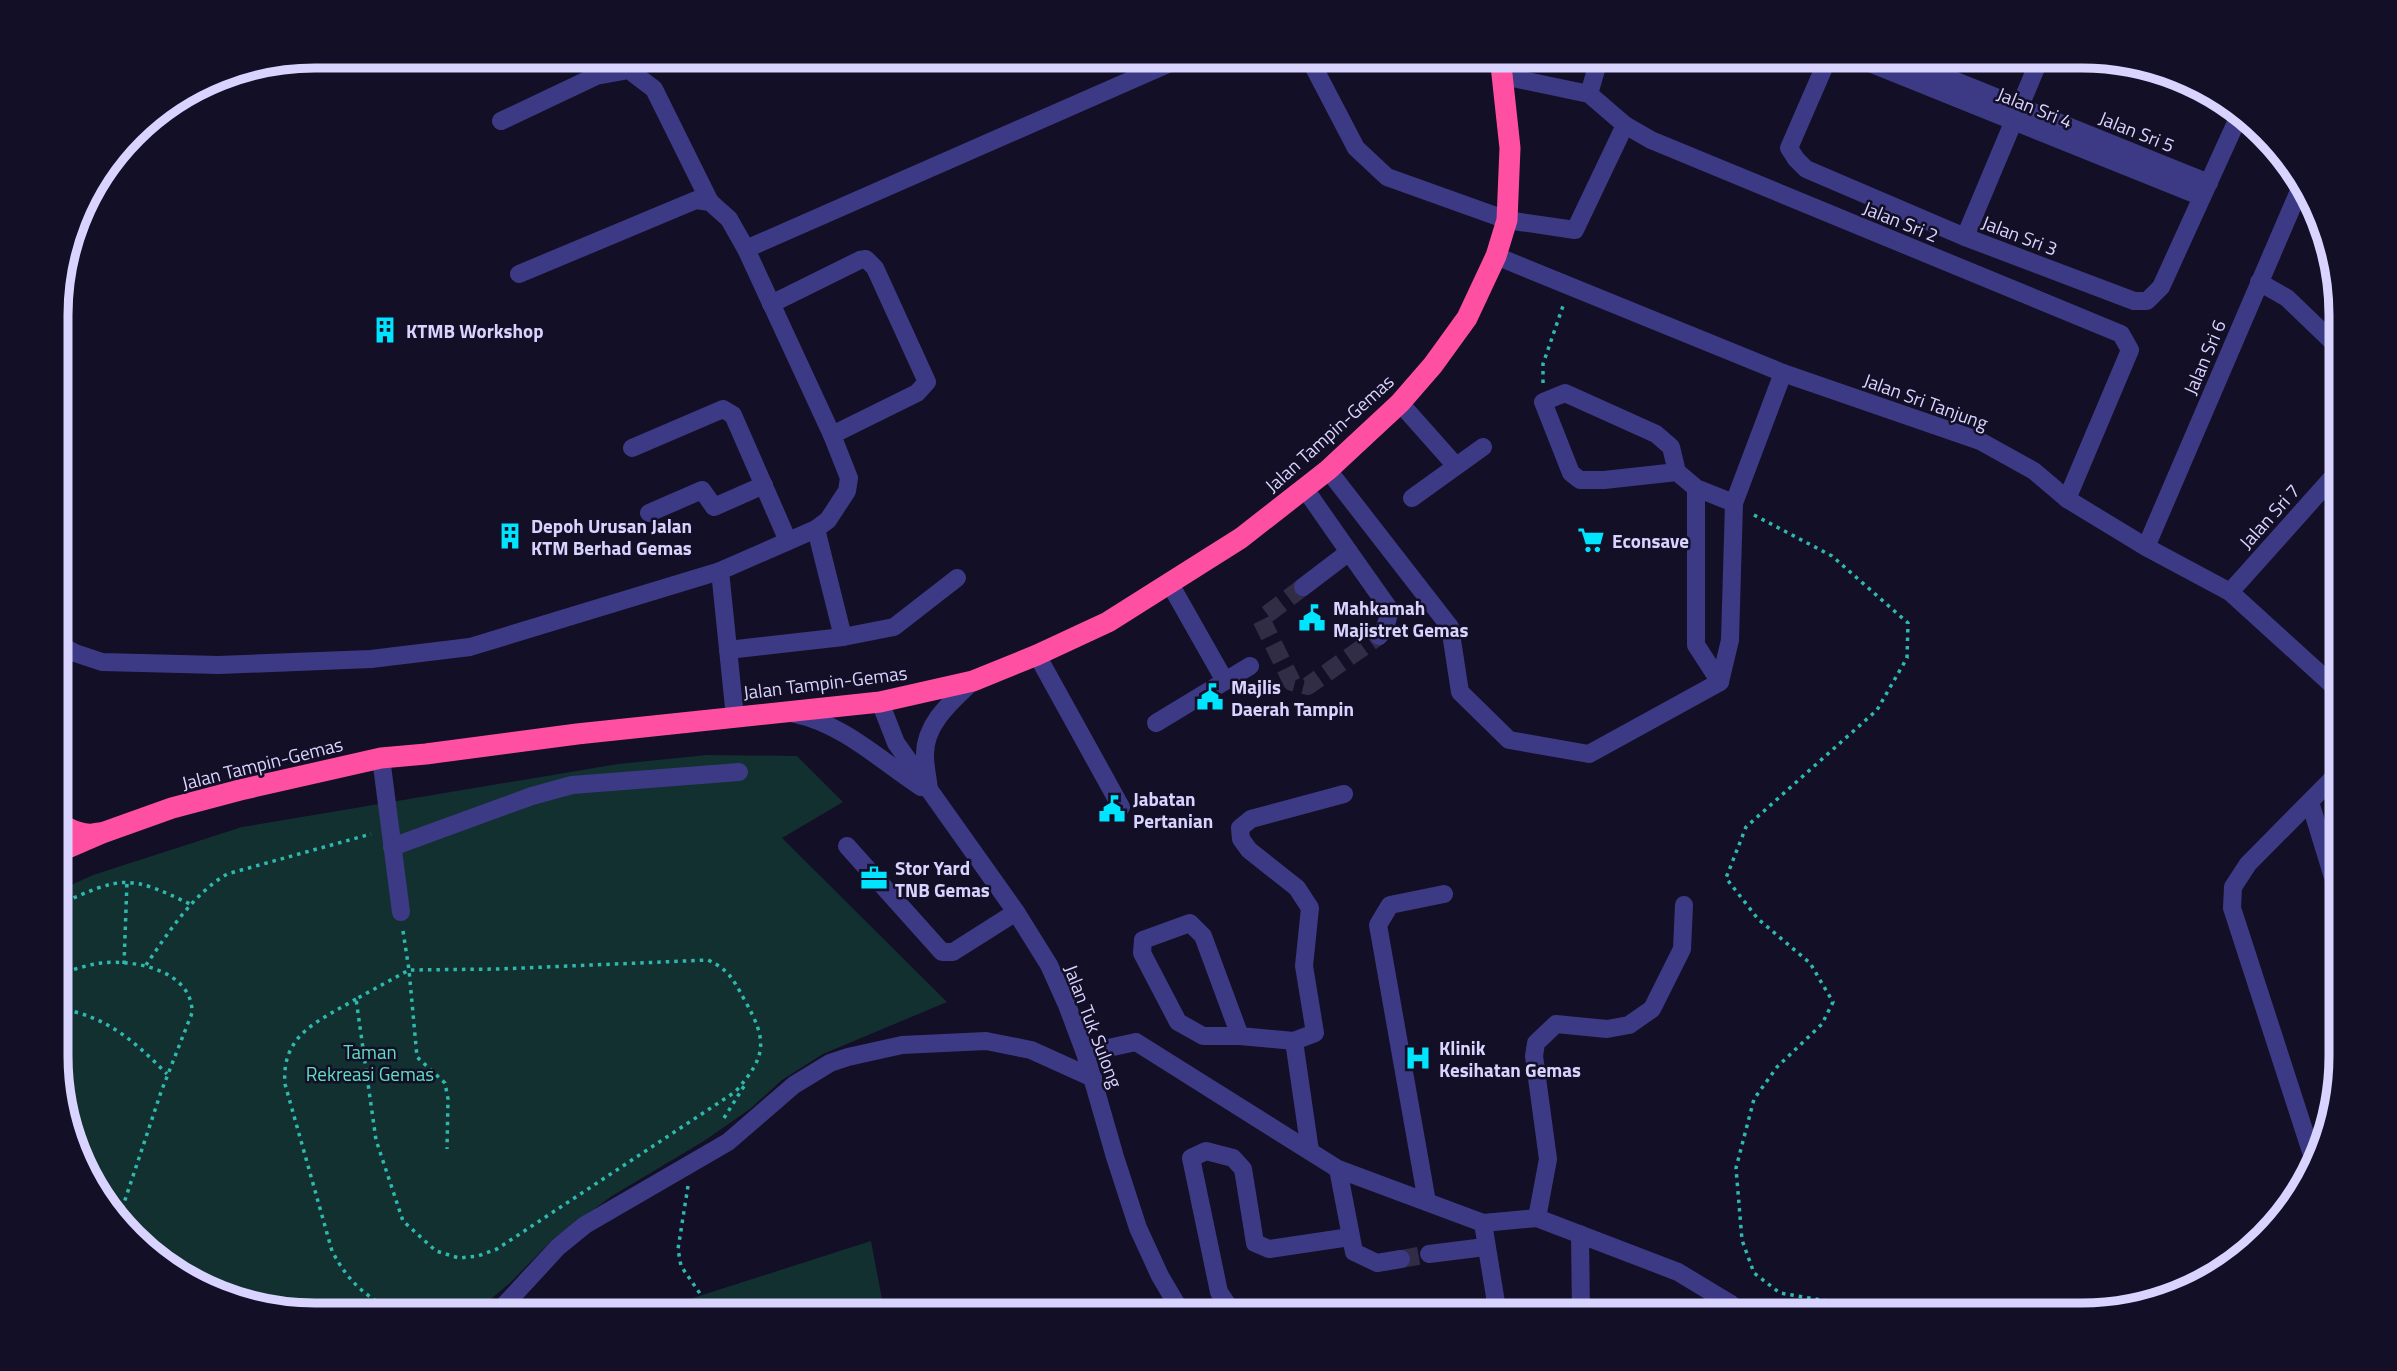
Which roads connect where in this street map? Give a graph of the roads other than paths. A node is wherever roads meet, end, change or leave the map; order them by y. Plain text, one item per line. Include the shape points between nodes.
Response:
1 (1314, 68) edge
2 (1502, 68) edge
3 (1509, 68) edge
4 (1596, 68) edge
5 (1824, 68) edge
6 (1886, 68) edge
7 (1920, 68) edge
8 (2036, 68) edge
9 (1157, 69) edge
10 (1589, 94) junction
11 (2017, 114) junction
12 (501, 121) dead end
13 (2236, 122) edge
14 (1625, 125) junction
15 (2205, 190) junction
16 (2297, 195) edge
17 (710, 202) junction
18 (1507, 220) junction
19 (1965, 237) junction
20 (746, 249) junction
21 (1496, 256) junction
22 (519, 274) dead end
23 (2259, 282) junction
24 (771, 304) junction
25 (2328, 338) edge
26 (1783, 373) junction
27 (1400, 403) junction
28 (832, 435) junction
29 (1483, 447) dead end
30 (632, 448) dead end
31 (1456, 466) junction
32 (1328, 470) junction
33 (1677, 472) junction
34 (2328, 481) edge
35 (764, 485) junction
36 (1696, 488) junction
37 (1305, 489) junction
38 (1412, 498) dead end
39 (2067, 499) junction
40 (1734, 503) junction
41 (649, 513) dead end
42 (816, 529) junction
43 (788, 541) junction
44 (2146, 547) junction
45 (1349, 552) junction
46 (720, 571) junction
47 (957, 578) dead end
48 (1170, 584) junction
49 (1303, 587) tunnel mouth
50 (2230, 592) junction
51 (1379, 636) tunnel mouth
52 (843, 637) junction
53 (68, 649) edge
54 (728, 650) junction
55 (1037, 656) junction
56 (1250, 666) dead end
57 (2329, 680) edge
58 (973, 681) junction
59 (1225, 681) junction
60 (1720, 682) junction
61 (880, 702) junction
62 (787, 712) junction
63 (735, 717) junction
64 (1156, 723) dead end
65 (381, 758) junction
66 (740, 772) dead end
67 (2329, 783) edge
68 (929, 793) junction
69 (1344, 794) dead end
70 (2310, 802) junction
71 (1121, 807) dead end
72 (68, 828) edge
73 (102, 833) junction
74 (391, 838) junction
75 (847, 846) dead end
76 (68, 848) edge
77 (2329, 863) edge
78 (1444, 894) dead end
79 (1684, 905) dead end
80 (401, 912) road end
81 (1016, 912) junction
82 (1240, 1036) junction
83 (1294, 1041) junction
84 (1085, 1053) junction
85 (1093, 1078) junction
86 (2313, 1142) edge
87 (1310, 1151) junction
88 (1338, 1168) junction
89 (1427, 1202) junction
90 (1537, 1218) junction
91 (1483, 1223) junction
92 (1580, 1234) junction
93 (1350, 1237) junction
94 (1485, 1247) junction
95 (1429, 1254) tunnel mouth
96 (1401, 1259) tunnel mouth
97 (1226, 1302) edge
98 (1496, 1302) edge
99 (1581, 1302) edge
100 (1728, 1302) edge
101 (506, 1303) edge
102 (1176, 1303) edge

1 - 18 street via 1356,148 1387,177
2 - 18 highway, Jalan Tampin-Gemas via 1510,148
3 - 10 street, Jalan Sri 2
4 - 10 street
5 - 19 street, Jalan Sri 3 via 1789,148 1796,159 1806,169
6 - 11 street, Jalan Sri 4
7 - 11 street, Jalan Sri 5
8 - 11 street
9 - 20 street
10 - 14 street, Jalan Sri 2
11 - 15 street, Jalan Sri 5
11 - 19 street
12 - 17 street via 596,76 629,71 654,89
13 - 15 street, Jalan Sri 3
14 - 18 street via 1574,230
14 - 39 street, Jalan Sri 2 via 1651,140 2121,334 2130,350
15 - 19 street, Jalan Sri 3 via 2161,287 2147,301 2134,302
16 - 23 street, Jalan Sri 6
17 - 20 street via 729,219
17 - 22 street via 696,200
18 - 21 highway, Jalan Tampin-Gemas
20 - 24 street
21 - 26 street, Jalan Sri Tanjung
21 - 27 highway, Jalan Tampin-Gemas via 1467,318
23 - 25 street via 2287,298
23 - 44 street, Jalan Sri 6
24 - 28 street
24 - 28 street via 860,260 866,259 875,268 927,382 917,393
26 - 39 street, Jalan Sri Tanjung via 1980,441 2034,471
26 - 40 street
27 - 31 street
27 - 32 highway, Jalan Tampin-Gemas
28 - 42 street via 849,478 847,491 828,520
29 - 31 street
30 - 35 street via 723,409 733,415
31 - 38 street
32 - 37 highway, Jalan Tampin-Gemas
32 - 60 street via 1450,627 1460,692 1509,740 1589,754
33 - 33 street via 1580,480 1571,473 1543,402 1565,393 1656,433 1671,447
33 - 36 street
34 - 50 street, Jalan Sri 7
35 - 41 street via 714,507 702,490
35 - 43 street
36 - 40 street
36 - 60 street via 1696,645
37 - 45 street
37 - 48 highway, Jalan Tampin-Gemas
39 - 44 street, Jalan Sri Tanjung
40 - 60 street via 1730,640
42 - 43 street
42 - 52 street
43 - 46 street
44 - 50 street, Jalan Sri Tanjung
45 - 49 street
45 - 51 street via 1390,610
46 - 53 street via 470,647 371,659 209,665 102,662
46 - 54 street
47 - 52 street via 894,627
48 - 55 highway, Jalan Tampin-Gemas via 1108,622
48 - 59 street
50 - 57 street, Jalan Sri Tanjung
52 - 54 street
54 - 63 street
55 - 58 highway, Jalan Tampin-Gemas
55 - 71 street
56 - 59 street
58 - 61 highway, Jalan Tampin-Gemas
58 - 68 street via 935,721 927,740
59 - 64 street
61 - 62 highway, Jalan Tampin-Gemas
61 - 68 street, Jalan Tuk Sulong via 896,743
62 - 63 highway, Jalan Tampin-Gemas
62 - 68 street via 830,725
63 - 65 highway, Jalan Tampin-Gemas
65 - 73 highway, Jalan Tampin-Gemas via 172,808
65 - 74 street
66 - 74 street via 572,785
67 - 70 street
68 - 81 street, Jalan Tuk Sulong
69 - 83 street via 1251,819 1240,828 1249,850 1297,888 1310,908 1304,966 1315,1033
70 - 77 street
70 - 86 street via 2248,864 2233,887 2231,908
72 - 73 highway via 89,835
73 - 76 highway, Jalan Tampin-Gemas
74 - 80 street
75 - 81 street via 942,951 953,952
78 - 89 street via 1390,905 1378,925
79 - 90 street via 1682,949 1652,1009 1629,1025 1607,1029 1556,1024 1536,1043 1548,1159
81 - 84 street, Jalan Tuk Sulong via 1049,965
82 - 82 street via 1203,1036 1178,1022 1142,953 1143,940 1190,923 1203,936
82 - 83 street
83 - 87 street
84 - 85 street, Jalan Tuk Sulong
84 - 87 street via 1136,1042
85 - 101 street via 1031,1050 986,1041 902,1045 830,1063 794,1085 728,1142 585,1225
85 - 102 street, Jalan Tuk Sulong via 1138,1228
87 - 88 street
88 - 89 street
88 - 93 street
89 - 91 street
90 - 91 street
90 - 92 street
91 - 94 street
92 - 99 street
92 - 100 street via 1678,1272
93 - 96 street via 1354,1252 1377,1263
93 - 97 street via 1269,1249 1255,1243 1243,1168 1233,1158 1206,1152 1191,1158 1219,1292
94 - 95 street
94 - 98 street

